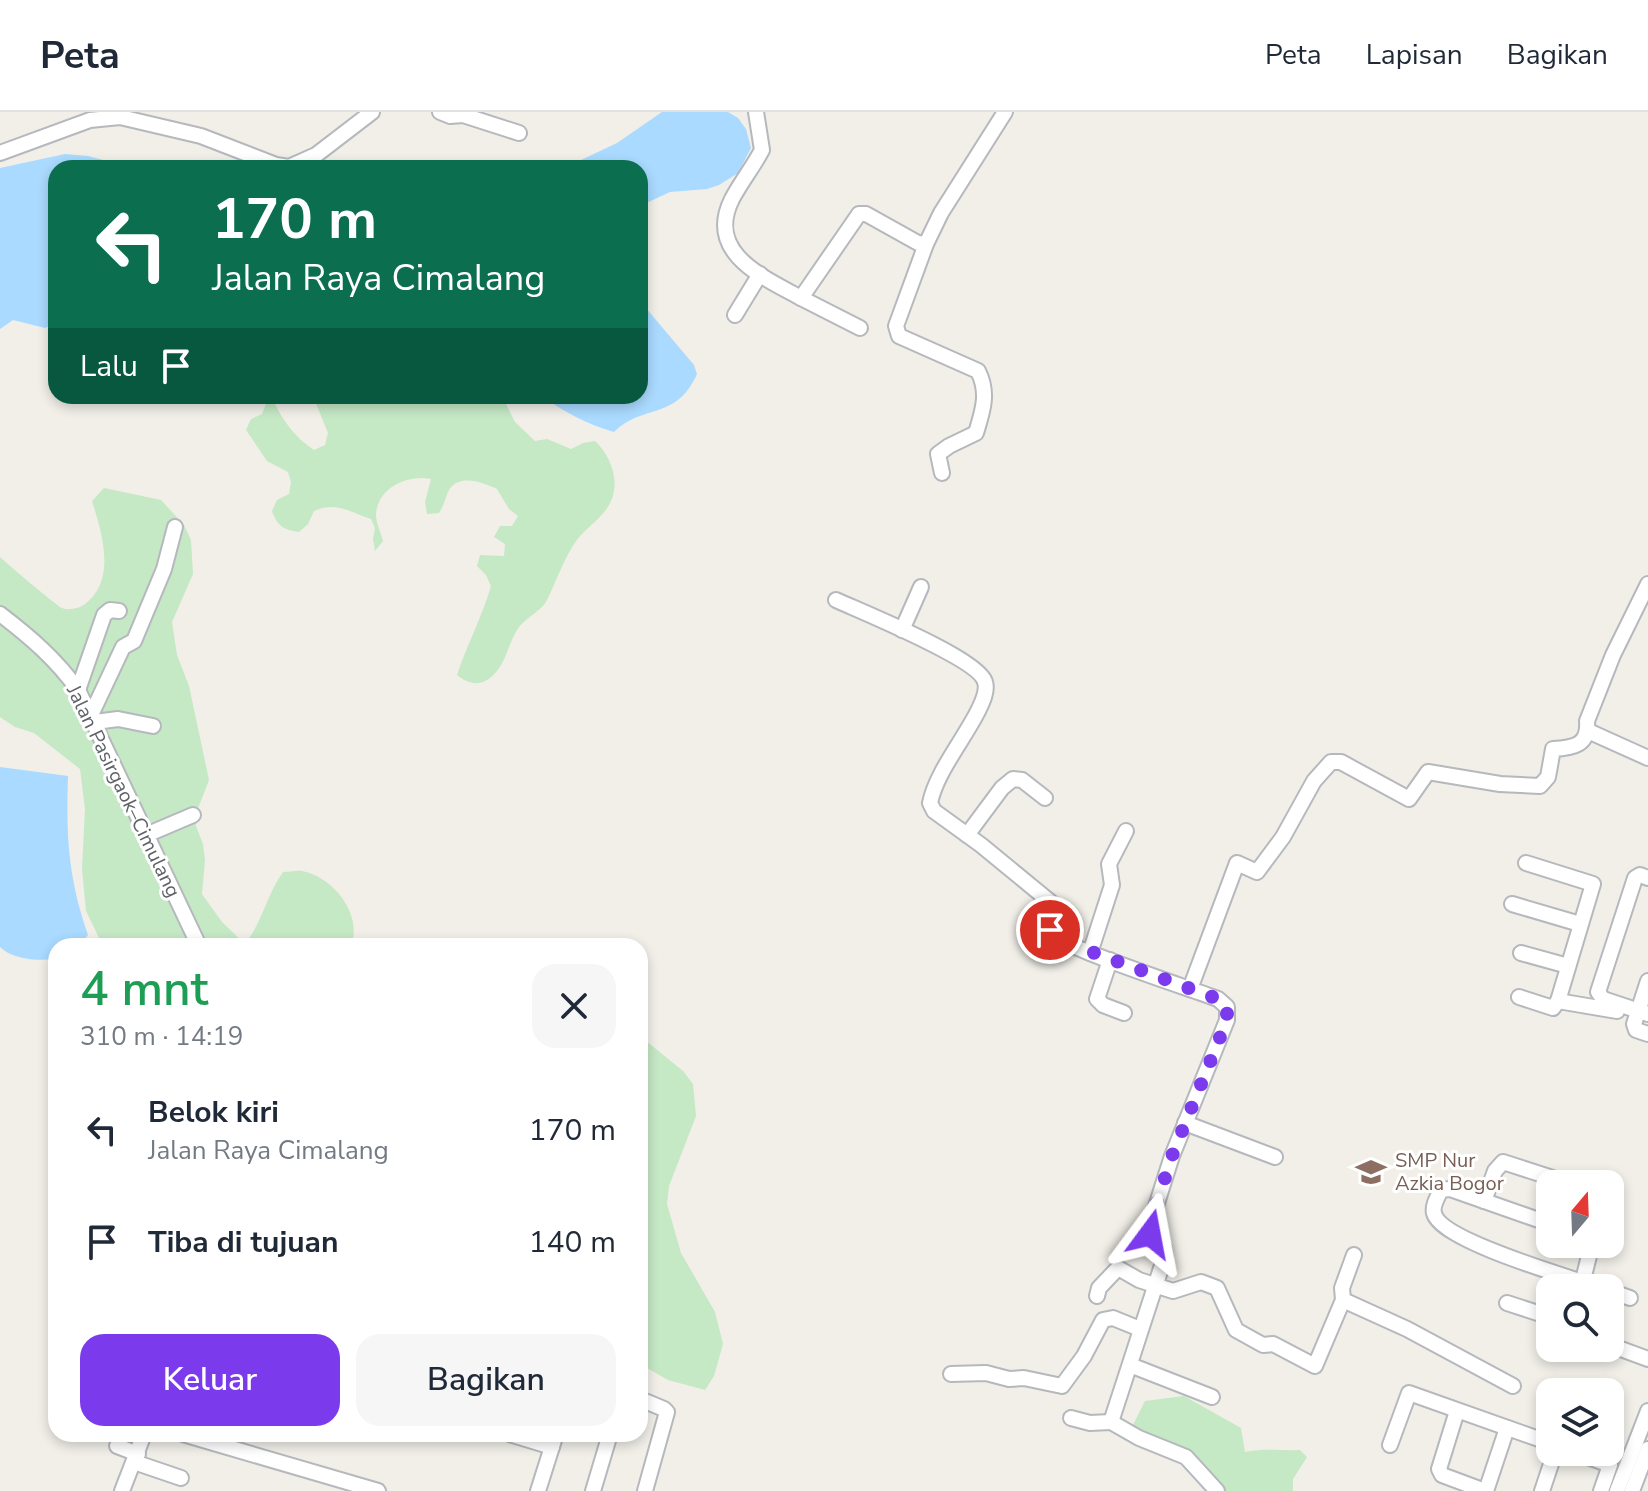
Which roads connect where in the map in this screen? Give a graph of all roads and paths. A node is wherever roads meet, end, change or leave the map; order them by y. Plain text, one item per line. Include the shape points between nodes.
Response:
1 (372, 112) edge
2 (440, 112) edge
3 (756, 112) edge
4 (1005, 112) edge
5 (519, 133) dead end
6 (0, 153) edge
7 (263, 160) edge
8 (305, 160) edge
9 (926, 244) junction
10 (760, 274) junction
11 (801, 298) junction
12 (735, 315) dead end
13 (860, 328) dead end
14 (942, 473) dead end
15 (175, 527) dead end
16 (1648, 584) edge
17 (921, 587) dead end
18 (836, 600) dead end
19 (119, 611) dead end
20 (0, 614) edge
21 (902, 630) junction
22 (78, 690) junction
23 (93, 718) junction
24 (153, 726) dead end
25 (1588, 731) junction
26 (1648, 758) edge
27 (1045, 798) dead end
28 (193, 815) dead end
29 (1126, 831) dead end
30 (146, 835) junction
31 (967, 835) junction
32 (1526, 863) dead end
33 (1648, 878) edge
34 (1512, 904) dead end
35 (1580, 924) junction
36 (195, 938) edge
37 (1090, 953) junction
38 (1521, 953) dead end
39 (1110, 960) junction
40 (1568, 966) junction
41 (1648, 981) edge
42 (1190, 989) junction
43 (1519, 997) dead end
44 (1558, 1001) junction
45 (1636, 1011) edge
46 (1124, 1013) dead end
47 (1648, 1034) edge
48 (1185, 1123) junction
49 (1275, 1157) dead end
50 (1536, 1173) edge
51 (1484, 1201) junction
52 (1536, 1219) edge
53 (1354, 1255) dead end
54 (1552, 1274) edge
55 (1154, 1285) junction
56 (1097, 1296) dead end
57 (1624, 1296) edge
58 (1630, 1298) dead end
59 (1343, 1300) junction
60 (1507, 1303) dead end
61 (1536, 1312) edge
62 (1140, 1329) junction
63 (1624, 1350) edge
64 (1648, 1359) edge
65 (1130, 1365) junction
66 (951, 1374) dead end
67 (1513, 1386) dead end
68 (1212, 1397) dead end
69 (648, 1403) edge
70 (1457, 1411) junction
71 (1648, 1411) edge
72 (1071, 1418) dead end
73 (1111, 1422) junction
74 (1507, 1428) junction
75 (1536, 1438) edge
76 (141, 1442) edge
77 (210, 1442) edge
78 (553, 1442) edge
79 (608, 1442) edge
80 (1390, 1445) dead end
81 (117, 1446) dead end
82 (1640, 1455) edge
83 (136, 1458) junction
84 (1550, 1466) edge
85 (1610, 1466) edge
86 (181, 1478) dead end
87 (122, 1491) edge
88 (378, 1491) edge
89 (538, 1491) edge
90 (593, 1491) edge
91 (645, 1491) edge
92 (1217, 1491) edge
93 (1486, 1491) edge
94 (1542, 1491) edge
95 (1601, 1491) edge
96 (1617, 1491) edge
97 (1632, 1491) edge

1 - 8 street
2 - 5 street
3 - 10 street via 762,150 733,198 725,224 734,254
4 - 9 street
6 - 7 street via 90,120 120,117 201,136
9 - 11 street via 859,214
9 - 14 street via 897,333 978,371 985,387 976,433 938,454
10 - 11 street
10 - 12 street
11 - 13 street
15 - 23 street via 134,641 123,647
16 - 25 street via 1613,655 1587,721
17 - 21 street
18 - 21 street
19 - 22 street via 104,615
20 - 22 street, Jalan Pasirgaok–Cimulang via 35,640
21 - 31 street via 940,647 985,679 978,712 930,803
22 - 23 street, Jalan Pasirgaok–Cimulang
23 - 24 street
23 - 30 street, Jalan Pasirgaok–Cimulang
25 - 26 street
25 - 42 street via 1583,742 1553,749 1548,777 1540,786 1428,772 1409,799 1341,762 1331,762 1257,872 1237,863
27 - 31 street via 1013,779
28 - 30 street
29 - 37 street via 1109,864 1112,885
30 - 36 street, Jalan Pasirgaok–Cimulang
31 - 37 street via 1054,905 1049,926 1054,937
32 - 35 street via 1593,884
33 - 45 street via 1635,878 1599,987 1599,996
34 - 35 street
35 - 40 street
37 - 39 street
38 - 40 street
39 - 42 street
39 - 46 street via 1097,999
40 - 44 street
41 - 45 street
42 - 48 street via 1222,1001 1228,1015
43 - 44 street via 1553,1008
44 - 45 street
45 - 47 street via 1634,1027
48 - 49 street
48 - 55 street via 1149,1228 1166,1253
50 - 51 street via 1503,1162
51 - 52 street
51 - 54 street via 1446,1189 1439,1193 1433,1212 1463,1240
53 - 59 street
55 - 56 street via 1118,1268
55 - 59 street via 1176,1291 1196,1282 1217,1288 1236,1330 1315,1366
55 - 62 street
57 - 58 street
59 - 67 street
60 - 61 street
62 - 65 street
62 - 66 street via 1113,1318 1103,1320 1062,1386 986,1373
63 - 64 street
65 - 68 street
65 - 73 street
69 - 91 street via 667,1412
70 - 74 street
70 - 80 street via 1409,1393
70 - 93 street via 1439,1469 1442,1475
71 - 82 street
72 - 73 street
73 - 92 street via 1186,1457
74 - 75 street
74 - 93 street
76 - 83 street
77 - 88 street
78 - 89 street
79 - 90 street
81 - 83 street
82 - 96 street
82 - 97 street
83 - 86 street
83 - 87 street
84 - 94 street
85 - 95 street

